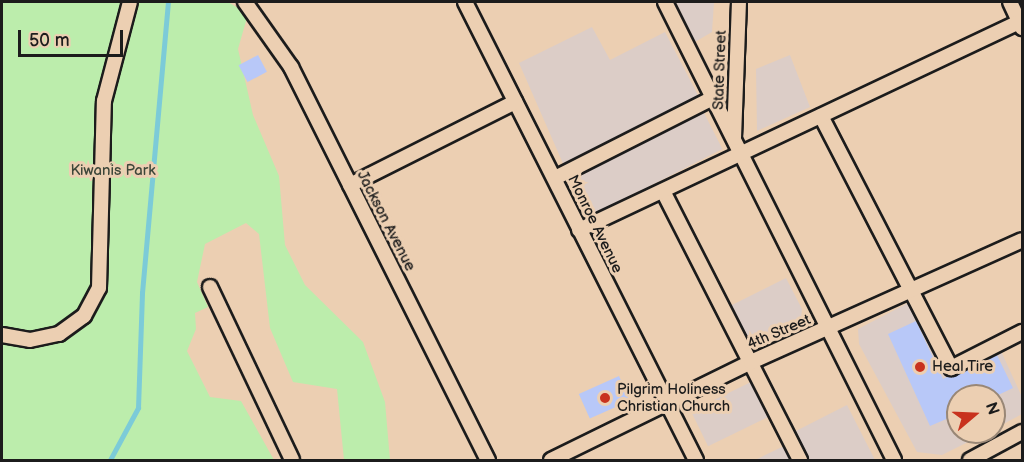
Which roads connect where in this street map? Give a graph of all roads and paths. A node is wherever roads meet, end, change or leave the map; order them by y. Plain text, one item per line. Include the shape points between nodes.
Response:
1 (130, 2) edge
2 (245, 2) edge
3 (465, 2) edge
4 (664, 2) edge
5 (739, 2) edge
6 (1010, 2) edge
7 (1022, 24) edge
8 (713, 98) junction
9 (515, 102) junction
10 (822, 116) junction
11 (734, 140) junction
12 (741, 154) junction
13 (555, 178) junction
14 (350, 185) junction
15 (663, 191) junction
16 (579, 230) junction
17 (1023, 240) edge
18 (210, 287) dead end
19 (911, 292) junction
20 (828, 330) junction
21 (1023, 332) edge
22 (2, 335) edge
23 (751, 362) junction
24 (667, 403) junction
25 (1023, 432) edge
26 (291, 460) edge
27 (488, 460) edge
28 (551, 460) edge
29 (696, 460) edge
30 (800, 460) edge
31 (894, 460) edge
32 (970, 460) edge

1 - 22 street via 104,101 99,288 84,316 59,334 30,340
2 - 14 street, Jackson Avenue via 291,67
3 - 9 street, Monroe Avenue
4 - 8 street
5 - 11 street, State Street
6 - 7 street
7 - 10 street
8 - 11 street
8 - 13 street
9 - 13 street, Monroe Avenue
9 - 14 street
10 - 12 street
10 - 19 street
11 - 12 street
12 - 15 street
12 - 20 street
13 - 16 street, Monroe Avenue
14 - 27 street, Jackson Avenue
15 - 16 street
15 - 23 street
16 - 24 street, Monroe Avenue
17 - 19 street, 4th Street
18 - 26 street
19 - 20 street, 4th Street
19 - 21 street via 951,368
20 - 23 street, 4th Street
20 - 31 street
23 - 24 street, 4th Street
23 - 30 street
24 - 28 street, 4th Street
24 - 29 street, Monroe Avenue
25 - 32 street

